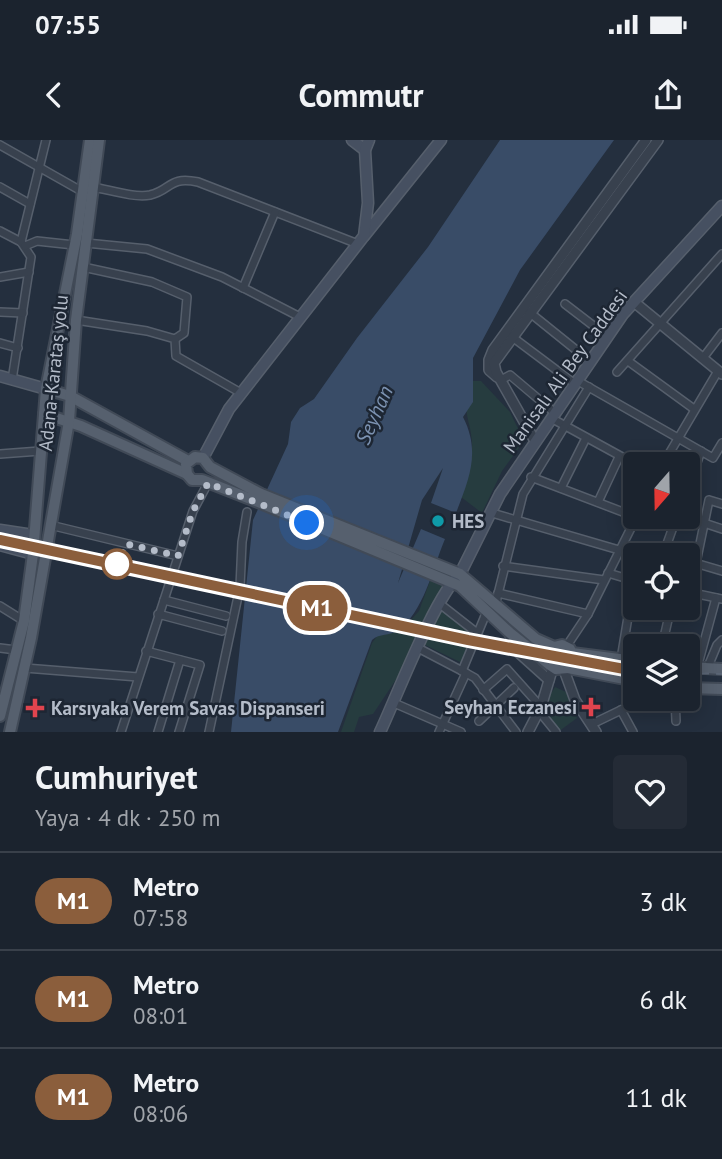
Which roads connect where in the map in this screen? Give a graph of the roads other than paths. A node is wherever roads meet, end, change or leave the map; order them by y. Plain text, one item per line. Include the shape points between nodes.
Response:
1 (46, 140) edge
2 (90, 140) edge
3 (99, 140) edge
4 (352, 140) edge
5 (441, 140) edge
6 (646, 140) edge
7 (658, 140) edge
8 (0, 145) edge
9 (367, 145) edge
10 (38, 169) junction
11 (0, 187) edge
12 (88, 190) junction
13 (30, 204) junction
14 (722, 206) edge
15 (275, 212) junction
16 (0, 231) edge
17 (361, 240) junction
18 (23, 244) junction
19 (80, 244) junction
20 (722, 254) edge
21 (83, 267) junction
22 (29, 272) junction
23 (0, 277) edge
24 (243, 288) junction
25 (634, 302) junction
26 (565, 304) dead end
27 (0, 312) edge
28 (529, 312) junction
29 (23, 313) junction
30 (300, 317) junction
31 (76, 320) junction
32 (663, 324) junction
33 (722, 333) edge
34 (511, 336) junction
35 (608, 337) junction
36 (175, 339) junction
37 (0, 343) edge
38 (18, 348) junction
39 (703, 358) junction
40 (628, 361) junction
41 (591, 362) junction
42 (617, 372) dead end
43 (720, 372) edge
44 (0, 376) edge
45 (12, 380) junction
46 (501, 380) junction
47 (577, 383) junction
48 (589, 387) junction
49 (46, 389) junction
50 (241, 393) junction
51 (70, 396) junction
52 (694, 409) junction
53 (44, 414) junction
54 (553, 416) junction
55 (69, 421) junction
56 (564, 427) junction
57 (676, 437) junction
58 (586, 438) junction
59 (535, 440) junction
60 (722, 443) edge
61 (40, 451) junction
62 (669, 452) edge
63 (701, 452) joint
64 (0, 454) edge
65 (619, 457) junction
66 (623, 459) edge
67 (188, 461) junction
68 (206, 462) junction
69 (187, 474) junction
70 (531, 477) junction
71 (205, 482) junction
72 (561, 488) junction
73 (259, 498) junction
74 (598, 502) junction
75 (722, 503) edge
76 (247, 512) dead end
77 (623, 512) edge
78 (492, 513) junction
79 (514, 520) junction
80 (704, 523) junction
81 (49, 524) junction
82 (630, 529) edge
83 (722, 529) edge
84 (0, 530) edge
85 (33, 535) junction
86 (700, 543) edge
87 (0, 545) edge
88 (619, 551) junction
89 (33, 554) junction
90 (178, 556) junction
91 (700, 564) edge
92 (503, 566) junction
93 (433, 569) junction
94 (722, 571) edge
95 (460, 574) junction
96 (606, 577) junction
97 (623, 579) edge
98 (451, 582) junction
99 (700, 595) edge
100 (497, 597) junction
101 (719, 599) edge
102 (164, 600) junction
103 (440, 604) junction
104 (0, 606) edge
105 (487, 611) junction
106 (158, 614) junction
107 (588, 614) junction
108 (226, 616) dead end
109 (628, 620) edge
110 (24, 621) junction
111 (222, 631) dead end
112 (477, 633) junction
113 (510, 633) junction
114 (722, 640) edge
115 (554, 647) junction
116 (0, 649) edge
117 (419, 649) junction
118 (16, 650) junction
119 (569, 650) junction
120 (146, 651) junction
121 (621, 659) joint
122 (700, 659) edge
123 (180, 660) junction
124 (700, 665) edge
125 (559, 667) junction
126 (25, 668) junction
127 (700, 668) edge
128 (722, 669) edge
129 (464, 672) junction
130 (138, 677) junction
131 (623, 679) edge
132 (549, 680) junction
133 (514, 688) dead end
134 (700, 688) edge
135 (722, 689) edge
136 (483, 690) junction
137 (3, 694) edge
138 (394, 704) junction
139 (495, 705) junction
140 (540, 709) junction
141 (621, 710) joint
142 (676, 711) edge
143 (0, 716) edge
144 (479, 720) dead end
145 (676, 721) dead end
146 (440, 728) edge
147 (594, 728) edge
148 (10, 732) edge
149 (121, 732) edge
150 (158, 732) edge
151 (178, 732) edge
152 (209, 732) edge
153 (380, 732) edge
154 (461, 732) edge
155 (516, 732) edge
156 (528, 732) edge
157 (556, 732) edge
158 (633, 732) edge

1 - 10 street
2 - 12 main road, Adana-Karataş yolu
3 - 12 main road, Adana-Karataş yolu
4 - 9 main road
5 - 17 main road
6 - 46 street via 493,350 489,370
7 - 28 street
8 - 10 street
9 - 17 main road via 368,203
10 - 12 street
10 - 13 street
11 - 13 street
12 - 15 street via 149,195 185,179
12 - 19 main road, Adana-Karataş yolu
13 - 18 street
14 - 25 main road, Manisalı Ali Bey Caddesi
15 - 17 street
15 - 24 street
16 - 18 street
17 - 30 main road
18 - 19 street
18 - 22 street via 31,257
19 - 21 main road, Adana-Karataş yolu
19 - 24 street via 147,249
19 - 49 main road, Adana-Karataş yolu
20 - 32 street
21 - 31 main road, Adana-Karataş yolu
21 - 36 street via 152,282 187,297 184,333
22 - 23 street
22 - 29 street
24 - 30 street
25 - 32 street
25 - 35 main road, Manisalı Ali Bey Caddesi
26 - 35 street
27 - 29 street
28 - 34 street
28 - 41 street
29 - 38 street
30 - 50 main road
31 - 36 street
31 - 51 main road, Adana-Karataş yolu
32 - 39 street
32 - 40 street
33 - 39 street
34 - 46 street via 494,363
34 - 47 street
35 - 41 main road, Manisalı Ali Bey Caddesi
36 - 50 street via 176,356
37 - 38 street
38 - 45 street
39 - 43 street
40 - 42 street
40 - 52 street
41 - 47 main road, Manisalı Ali Bey Caddesi
43 - 52 street
44 - 45 main road
45 - 49 main road
46 - 54 street via 510,376
46 - 59 street
47 - 48 street
47 - 54 main road, Manisalı Ali Bey Caddesi
48 - 56 street
48 - 57 street
49 - 51 main road
49 - 53 main road, Adana-Karataş yolu
50 - 68 main road
51 - 55 main road, Adana-Karataş yolu
51 - 67 main road
52 - 57 street
53 - 55 main road
53 - 61 main road, Adana-Karataş yolu
54 - 56 street
54 - 59 main road, Manisalı Ali Bey Caddesi
55 - 69 main road
55 - 81 main road, Adana-Karataş yolu
56 - 58 street
56 - 70 street
57 - 62 street
57 - 63 street
58 - 65 street
58 - 72 street
59 - 78 main road, Manisalı Ali Bey Caddesi
60 - 63 street via 713,458
61 - 64 street
61 - 85 main road, Adana-Karataş yolu
65 - 66 street
65 - 74 street
67 - 68 main road via 195,457
67 - 69 main road
68 - 71 main road
68 - 73 main road
69 - 71 main road
70 - 72 street
70 - 79 street
71 - 73 main road
71 - 90 street
72 - 74 street
73 - 93 main road
74 - 77 street
75 - 80 street via 709,500
76 - 152 street via 240,587
78 - 79 street
78 - 95 main road, Manisalı Ali Bey Caddesi
79 - 88 street
79 - 92 street
80 - 83 street
80 - 86 street
81 - 90 street
81 - 126 main road, Adana-Karataş yolu
82 - 88 street
84 - 85 main road
85 - 89 main road, Adana-Karataş yolu
87 - 89 main road
88 - 96 street
89 - 110 main road, Adana-Karataş yolu
90 - 102 street
91 - 94 street
92 - 96 street
92 - 100 street
93 - 95 main road
93 - 98 main road
95 - 98 main road
95 - 100 main road
96 - 97 street
96 - 107 street
98 - 103 main road
98 - 105 main road via 467,590
99 - 101 street
100 - 107 street
100 - 115 main road via 536,639
101 - 122 street
102 - 106 street
102 - 108 street
103 - 112 street
103 - 117 main road
104 - 110 street
105 - 112 street
105 - 113 main road
106 - 111 street
106 - 120 street
107 - 119 street
109 - 121 street
110 - 118 main road, Adana-Karataş yolu
112 - 129 street
113 - 125 main road
113 - 132 street via 519,653
114 - 124 street
115 - 119 main road
115 - 125 main road via 549,653
116 - 118 street
117 - 129 street
117 - 138 main road
118 - 137 main road, Adana-Karataş yolu
119 - 121 main road
119 - 125 main road via 573,661
120 - 123 street
120 - 130 street
123 - 150 street
123 - 151 street via 200,665
125 - 131 main road
125 - 132 street
125 - 147 street
126 - 130 street
126 - 148 main road, Adana-Karataş yolu
127 - 128 main road
129 - 136 street
129 - 146 street
130 - 149 street
132 - 140 street
133 - 139 street
134 - 135 main road
136 - 139 street
136 - 140 street via 507,669
137 - 143 main road, Adana-Karataş yolu
138 - 146 street
138 - 153 main road
139 - 144 street
139 - 155 street
140 - 156 street
140 - 157 street
141 - 147 street
141 - 158 street
142 - 145 street
146 - 154 street

